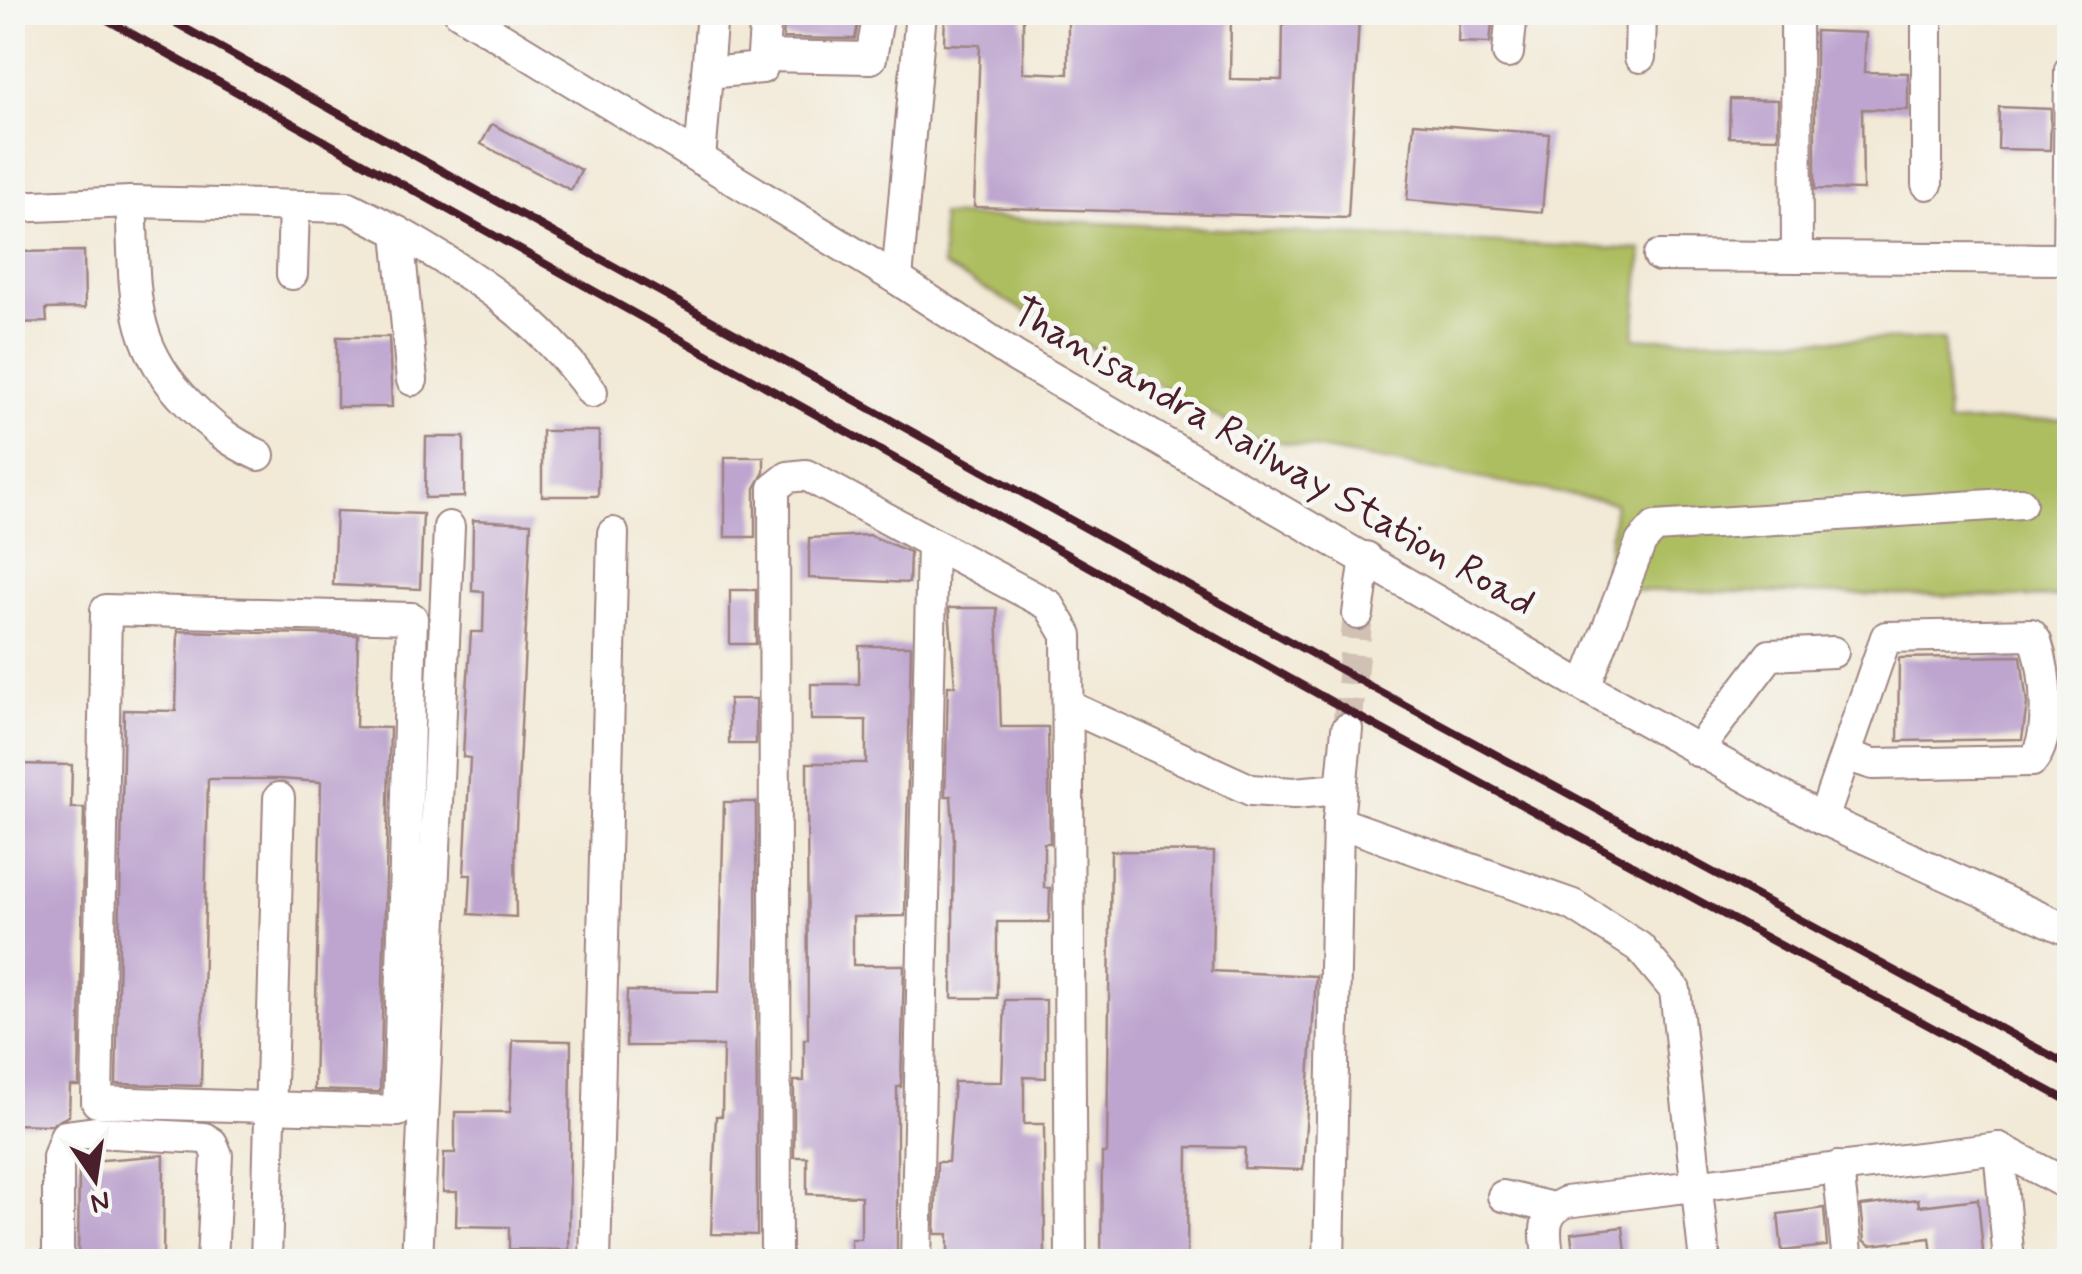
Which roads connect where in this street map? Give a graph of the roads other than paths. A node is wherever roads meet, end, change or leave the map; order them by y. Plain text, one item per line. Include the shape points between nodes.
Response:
1 (459, 12) edge
2 (712, 12) edge
3 (766, 12) edge
4 (879, 12) edge
5 (920, 12) edge
6 (1512, 12) edge
7 (1641, 12) edge
8 (1796, 12) edge
9 (1927, 12) edge
10 (509, 27) edge
11 (1508, 53) dead end
12 (764, 56) junction
13 (1640, 56) dead end
14 (2070, 70) edge
15 (707, 73) junction
16 (700, 159) junction
17 (1928, 184) dead end
18 (131, 202) junction
19 (12, 206) edge
20 (294, 206) junction
21 (398, 232) junction
22 (1659, 256) dead end
23 (1797, 257) junction
24 (2069, 259) edge
25 (292, 274) dead end
26 (897, 279) junction
27 (412, 380) dead end
28 (592, 392) dead end
29 (259, 454) dead end
30 (2021, 503) dead end
31 (450, 527) dead end
32 (613, 532) dead end
33 (932, 543) junction
34 (1366, 557) junction
35 (1358, 614) tunnel mouth
36 (1833, 652) dead end
37 (1585, 687) junction
38 (1068, 706) junction
39 (1347, 729) tunnel mouth
40 (1697, 751) junction
41 (1848, 756) junction
42 (1341, 789) junction
43 (279, 798) dead end
44 (1823, 819) junction
45 (1338, 822) junction
46 (2070, 931) edge
47 (269, 1119) junction
48 (1999, 1148) junction
49 (1838, 1168) junction
50 (1699, 1184) junction
51 (2070, 1186) edge
52 (1503, 1196) dead end
53 (1553, 1208) junction
54 (58, 1262) edge
55 (212, 1262) edge
56 (266, 1262) edge
57 (417, 1262) edge
58 (595, 1262) edge
59 (776, 1262) edge
60 (916, 1262) edge
61 (1071, 1262) edge
62 (1328, 1262) edge
63 (1549, 1262) edge
64 (1705, 1262) edge
65 (1848, 1262) edge
66 (2009, 1262) edge

1 - 10 street, Thanisandra Railway Station Road
2 - 15 street
3 - 12 street
4 - 12 street via 871,58
5 - 26 street
6 - 11 street
7 - 13 street
8 - 23 street
9 - 17 street
10 - 16 street, Thanisandra Railway Station Road
12 - 15 street via 762,68 753,72
14 - 24 street
15 - 16 street
16 - 26 street, Thanisandra Railway Station Road
18 - 19 street
18 - 20 street
18 - 29 street via 138,319 149,355 225,440
20 - 21 street via 348,207
20 - 25 street
21 - 27 street
21 - 28 street via 482,280 564,353
22 - 23 street
23 - 24 street
26 - 34 street, Thanisandra Railway Station Road via 1016,357
30 - 37 street via 1656,527 1641,542
31 - 57 street
32 - 58 street
33 - 38 street via 1049,606 1068,635
33 - 59 street via 806,475 774,488
33 - 60 street
34 - 35 street
34 - 37 street, Thanisandra Railway Station Road
36 - 40 street via 1770,656
37 - 40 street, Thanisandra Railway Station Road
38 - 42 street via 1251,790
38 - 61 street
39 - 42 street
40 - 44 street, Thanisandra Railway Station Road
41 - 41 street via 1886,637 2031,634 2036,641 2044,732 2032,761 1874,764
41 - 44 street
42 - 45 street
43 - 47 street
44 - 46 street, Thanisandra Railway Station Road
45 - 50 street via 1573,905 1639,947 1675,990
45 - 62 street
47 - 47 street via 97,1102 106,610 412,618 398,1112
47 - 56 street
48 - 49 street
48 - 51 street
48 - 66 street
49 - 50 street
49 - 65 street
50 - 53 street
50 - 64 street
52 - 53 street
53 - 63 street via 1545,1224
54 - 55 street via 58,1157 65,1136 95,1132 212,1142

